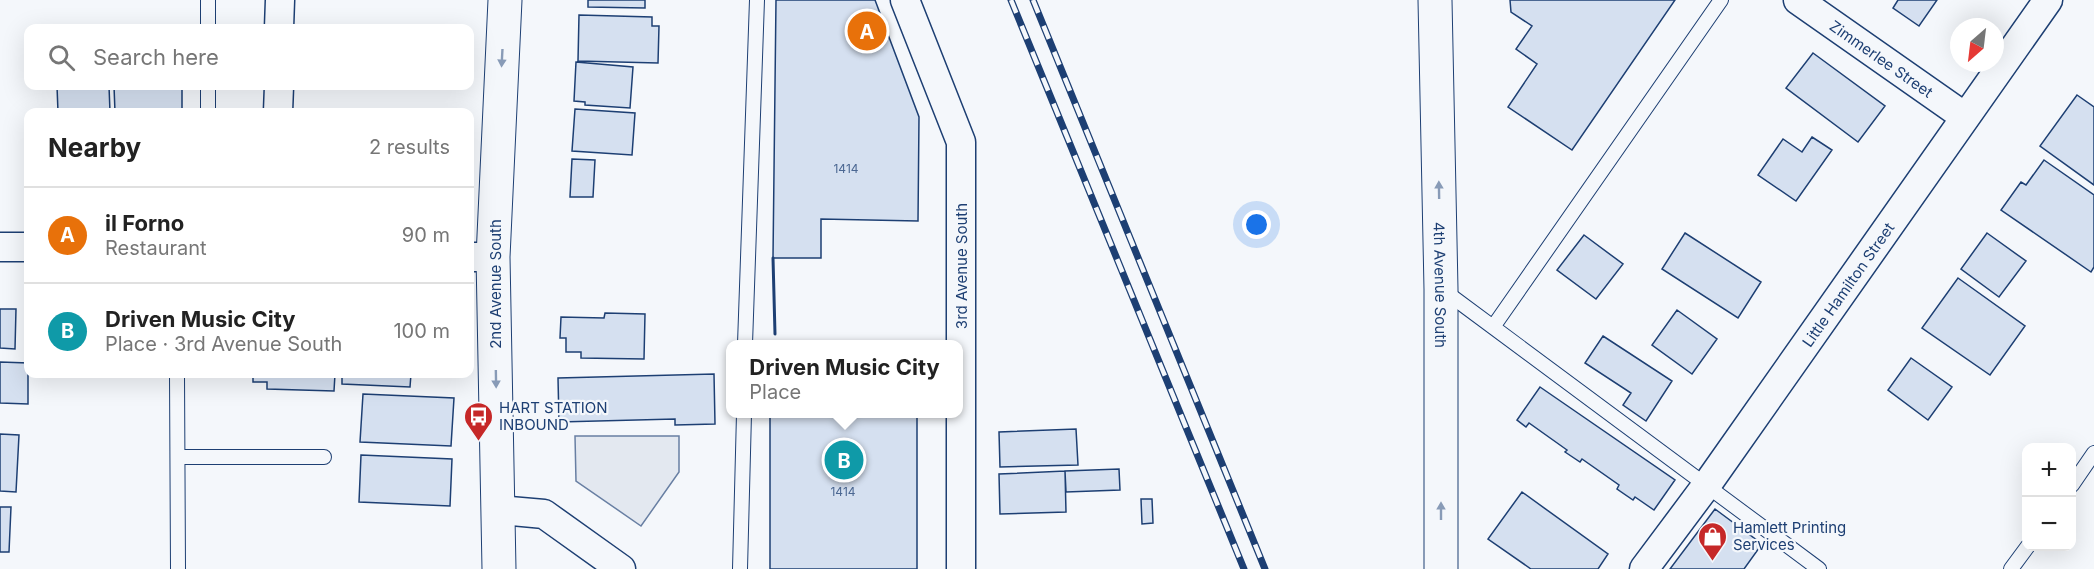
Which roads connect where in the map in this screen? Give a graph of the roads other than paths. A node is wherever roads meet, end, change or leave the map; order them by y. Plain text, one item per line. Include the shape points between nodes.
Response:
1 (207, 0) edge
2 (280, 0) edge
3 (505, 0) edge
4 (758, 0) edge
5 (905, 0) edge
6 (1434, 0) edge
7 (1720, 0) edge
8 (1798, 0) edge
9 (2048, 0) edge
10 (208, 24) edge
11 (279, 24) edge
12 (208, 90) edge
13 (279, 90) edge
14 (208, 108) edge
15 (278, 108) edge
16 (1965, 117) junction
17 (0, 246) edge
18 (24, 247) edge
19 (481, 257) edge
20 (1441, 289) junction
21 (1493, 327) junction
22 (745, 340) edge
23 (961, 340) edge
24 (177, 378) edge
25 (744, 418) edge
26 (961, 418) edge
27 (2094, 453) edge
28 (178, 457) junction
29 (324, 458) dead end
30 (2076, 479) edge
31 (1706, 486) junction
32 (499, 510) junction
33 (2025, 551) edge
34 (178, 569) edge
35 (499, 569) edge
36 (621, 569) edge
37 (740, 569) edge
38 (961, 569) edge
39 (1441, 569) edge
40 (1644, 569) edge
41 (1819, 569) edge
42 (2012, 569) edge

1 - 10 lane
2 - 11 street
3 -> 19 main road, 2nd Avenue South
4 - 22 lane
5 - 23 street, 3rd Avenue South via 961,142
20 -> 6 main road, 4th Avenue South
7 - 21 lane
8 - 16 street, Zimmerlee Street
9 - 16 street, Little Hamilton Street
12 - 14 lane
13 - 15 street
16 - 31 street, Little Hamilton Street
17 - 18 street
19 -> 32 main road, 2nd Avenue South
20 - 21 lane
39 -> 20 main road, 4th Avenue South
21 - 31 lane
24 - 28 lane
25 - 37 lane
26 - 38 street, 3rd Avenue South
27 - 30 lane
28 - 29 lane
28 - 34 lane
31 - 40 street, Little Hamilton Street
31 - 41 lane
32 - 35 main road, 2nd Avenue South
32 - 36 street via 544,514
33 - 42 lane

